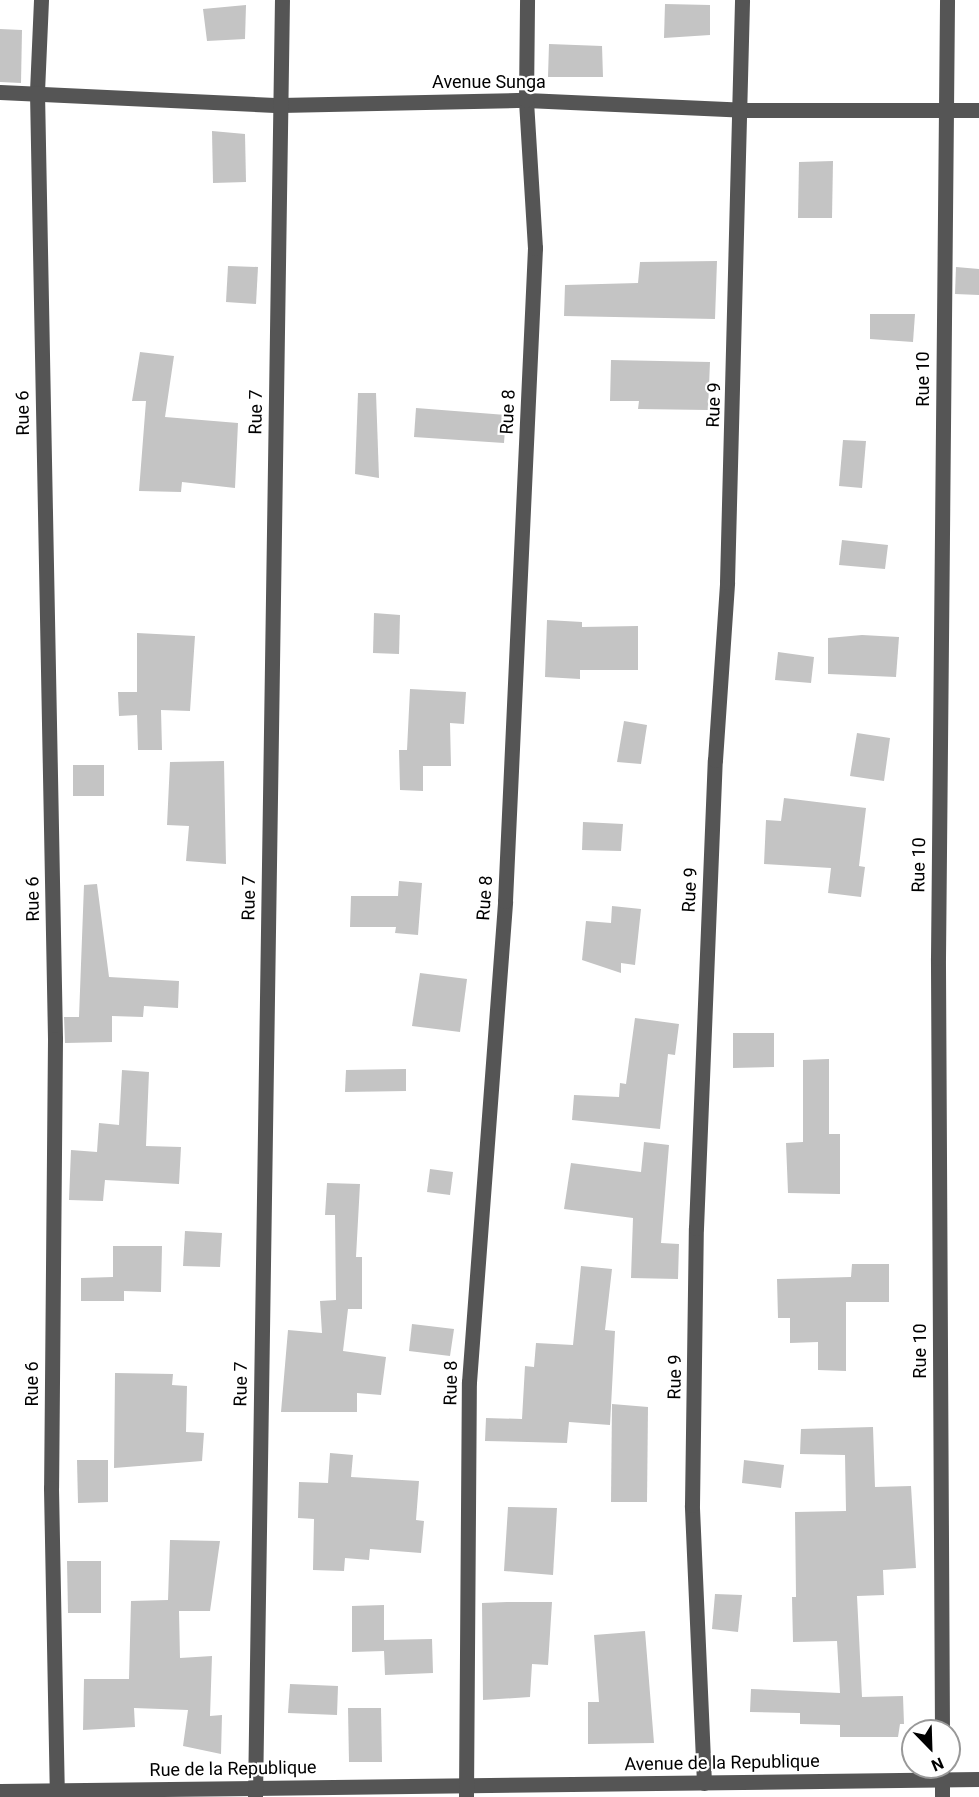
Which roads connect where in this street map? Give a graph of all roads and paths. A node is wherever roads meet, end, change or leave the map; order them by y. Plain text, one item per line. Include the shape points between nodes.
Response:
1 (41, 0) edge
2 (282, 0) edge
3 (527, 0) edge
4 (742, 0) edge
5 (947, 0) edge
6 (0, 92) edge
7 (37, 92) junction
8 (526, 100) junction
9 (280, 105) junction
10 (948, 109) junction
11 (743, 110) junction
12 (979, 110) edge
13 (942, 1719) edge
14 (901, 1775) edge
15 (961, 1776) edge
16 (942, 1779) edge
17 (979, 1779) edge
18 (704, 1783) junction
19 (0, 1791) edge
20 (466, 1791) edge
21 (255, 1793) edge
22 (57, 1794) edge
23 (942, 1797) edge

1 - 7 street, Rue 6
2 - 9 street, Rue 7
3 - 8 street, Rue 8
4 - 11 street, Rue 9
5 - 10 street, Rue 10
6 - 7 street, Avenue Sunga
7 - 9 street, Avenue Sunga
7 - 22 street, Rue 6 via 55,1039 51,1488
8 - 9 street, Avenue Sunga
8 - 11 street, Avenue Sunga
8 - 20 street, Rue 8 via 534,248 531,337 505,902 469,1382
9 - 21 street, Rue 7
10 - 11 street, Avenue Sunga
10 - 12 street, Avenue Sunga
10 - 13 street, Rue 10 via 938,958
11 - 18 street, Rue 9 via 727,582 715,772 696,1240 692,1505
14 - 18 street, Avenue de la Republique
15 - 17 street, Avenue de la Republique
16 - 23 street
18 - 20 street, Avenue de la Republique
19 - 22 street, Rue de la Republique
20 - 21 street, Rue de la Republique
21 - 22 street, Rue de la Republique

